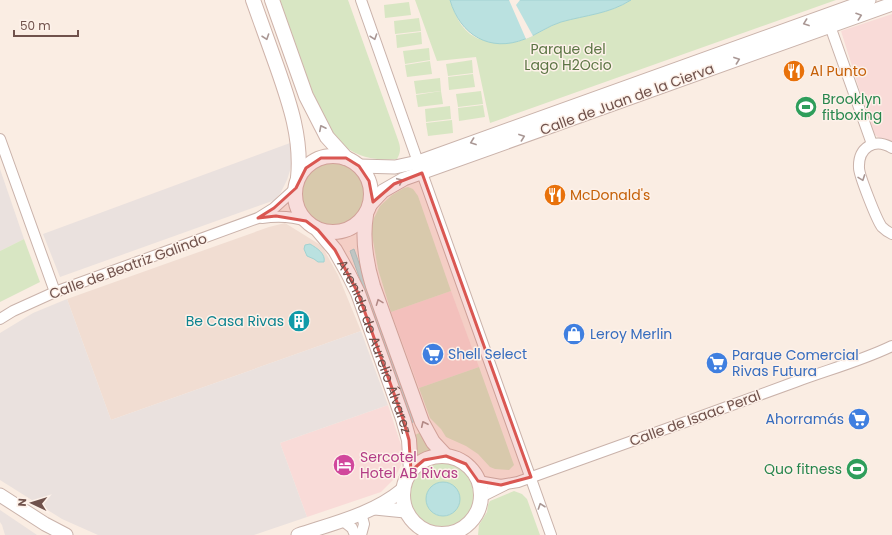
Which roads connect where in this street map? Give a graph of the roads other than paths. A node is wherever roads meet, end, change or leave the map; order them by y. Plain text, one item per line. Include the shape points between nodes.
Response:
1 (253, 0) edge
2 (272, 0) edge
3 (362, 0) edge
4 (869, 0) edge
5 (892, 4) edge
6 (830, 26) junction
7 (0, 139) edge
8 (872, 144) junction
9 (892, 148) edge
10 (346, 158) junction
11 (359, 166) junction
12 (420, 167) junction
13 (297, 183) junction
14 (368, 210) junction
15 (258, 218) junction
16 (306, 221) junction
17 (318, 230) junction
18 (892, 234) edge
19 (55, 292) junction
20 (0, 319) edge
21 (892, 346) edge
22 (892, 351) edge
23 (881, 352) junction
24 (446, 456) junction
25 (411, 470) junction
26 (531, 477) junction
27 (478, 481) junction
28 (509, 484) junction
29 (402, 490) junction
30 (0, 495) edge
31 (481, 497) junction
32 (375, 508) junction
33 (405, 511) junction
34 (361, 513) junction
35 (342, 520) junction
36 (470, 529) edge
37 (66, 535) edge
38 (298, 535) edge
39 (354, 535) edge
40 (361, 535) edge
41 (439, 535) edge
42 (551, 535) edge

1 -> 13 main road via 296,125 299,149
10 -> 2 main road via 327,138 306,96
3 -> 12 street
4 -> 12 street, Calle de Juan de la Cierva
6 -> 5 street, Calle de Juan de la Cierva
6 - 8 street
12 -> 6 street, Calle de Juan de la Cierva
7 - 19 street
8 - 9 street via 886,144
8 -> 18 street via 863,152 859,170 878,220 885,230
10 - 11 main road
10 - 13 main road via 321,158 306,168
11 - 12 street, Calle de Juan de la Cierva
11 - 14 main road via 369,181 372,194
14 -> 12 street, Calle de Juan de la Cierva via 383,191
12 - 26 street
13 - 15 street, Calle de Beatriz Galindo via 274,208
13 - 16 main road via 296,205
14 - 17 main road via 358,223 347,230 330,233
24 -> 14 main road, Avenida de Aurelio Álvarez via 433,442 422,422 373,286 364,239
15 - 16 street, Calle de Beatriz Galindo via 293,217
15 - 19 street, Calle de Beatriz Galindo
16 - 17 main road
17 - 25 main road, Avenida de Aurelio Álvarez via 335,250 358,294 403,418 409,440
19 - 20 street, Calle de Beatriz Galindo
21 - 23 street, Calle de Isaac Peral
22 - 23 street, Calle de Isaac Peral
23 - 26 street, Calle de Isaac Peral
24 - 25 main road via 424,460
24 - 27 main road via 466,464
25 - 29 main road
26 - 28 street, Calle de Isaac Peral
42 -> 26 street
27 - 28 street, Calle de Isaac Peral
27 - 31 main road
28 - 31 street, Calle de Isaac Peral
29 - 32 street
29 - 33 main road
30 - 37 street
31 - 36 main road
32 - 33 street
32 - 34 street
33 - 41 main road via 419,528
34 - 35 street
34 - 40 street via 364,524
35 - 38 street
35 - 39 street via 352,528
36 - 41 main road

